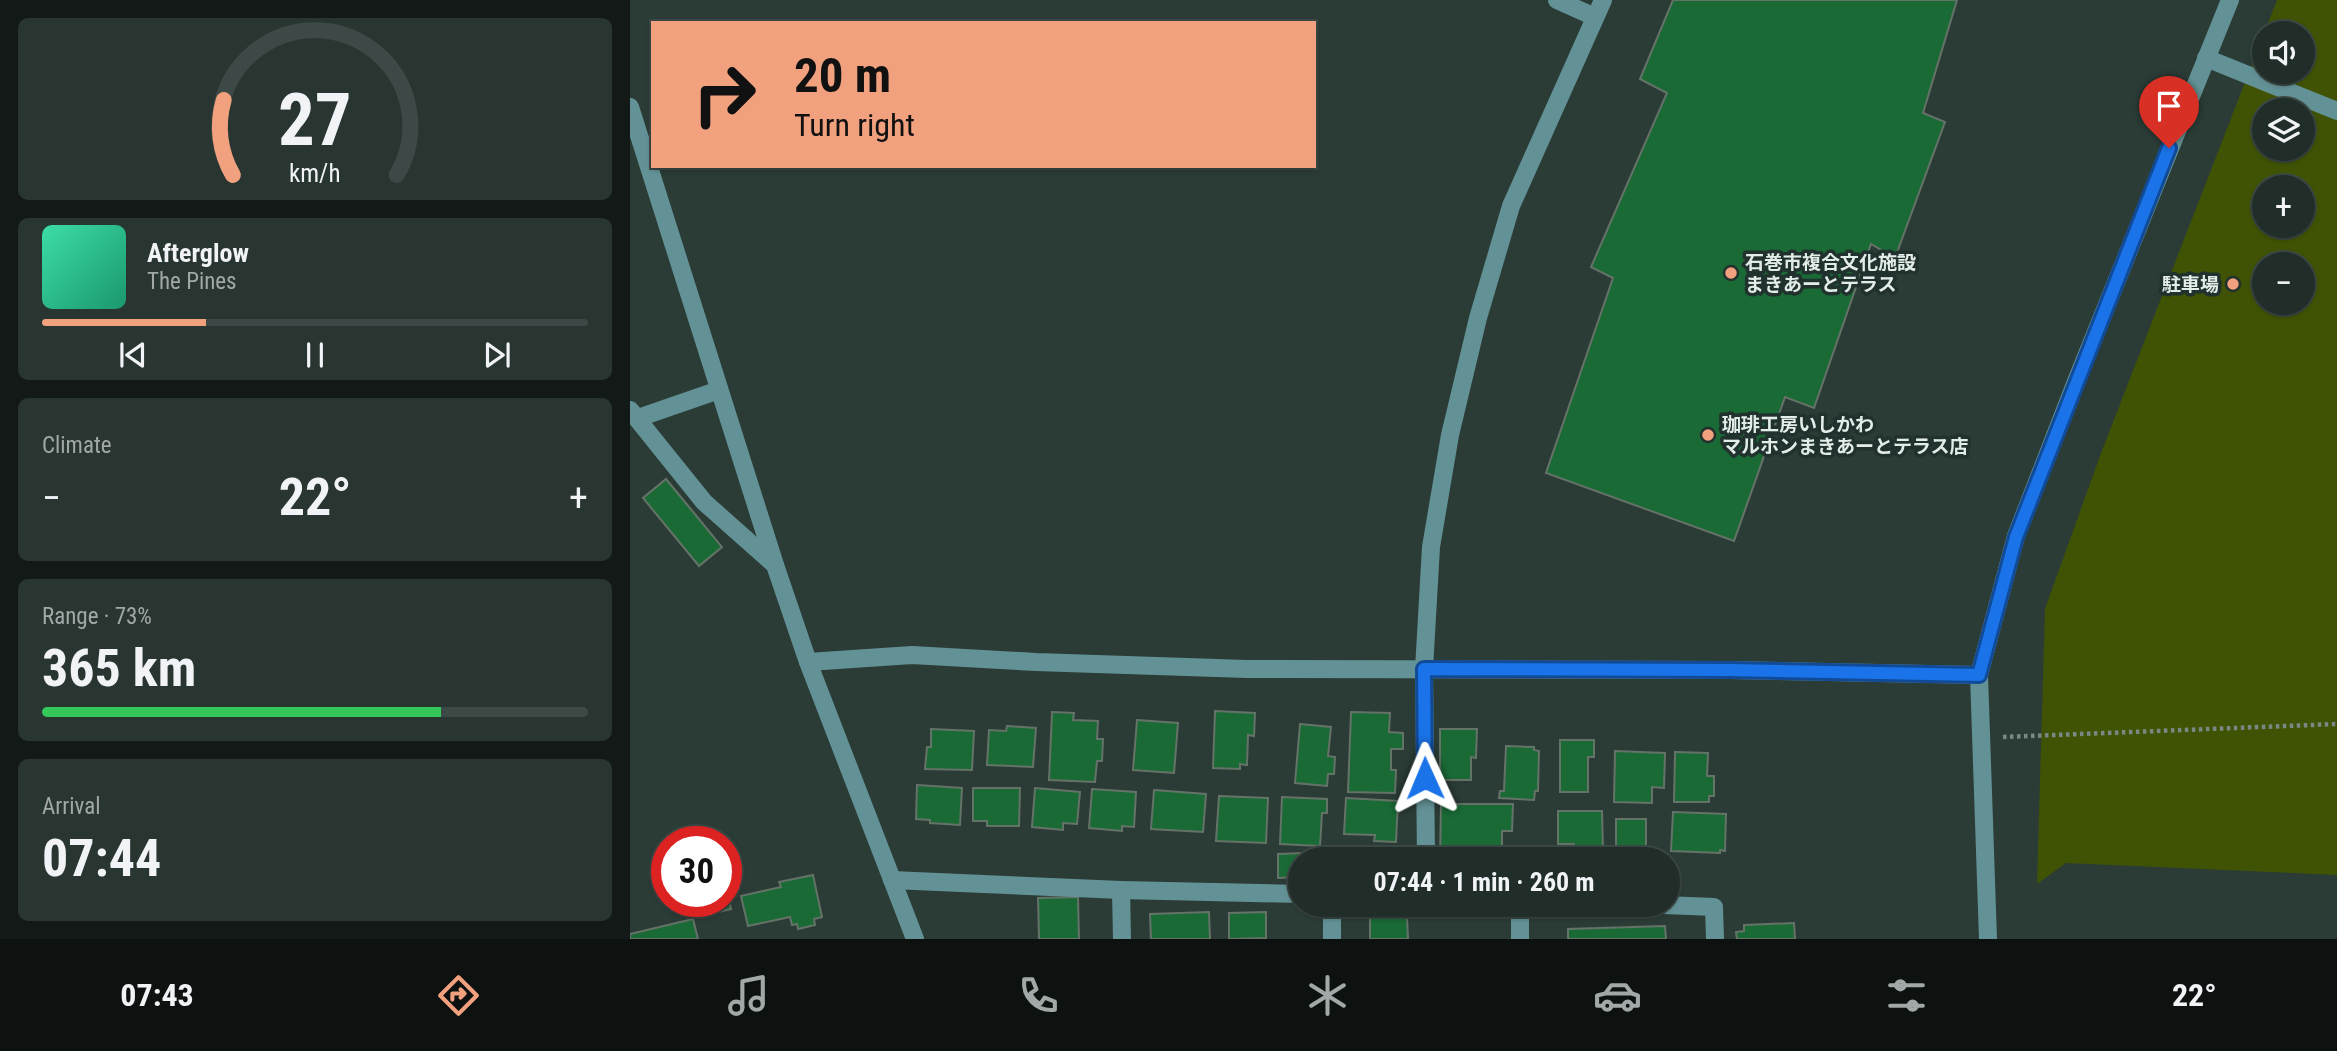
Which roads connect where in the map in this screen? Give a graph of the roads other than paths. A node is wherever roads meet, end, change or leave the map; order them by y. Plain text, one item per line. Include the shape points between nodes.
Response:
1 (1557, 0) edge
2 (1603, 0) edge
3 (2230, 0) edge
4 (1595, 17) junction
5 (2206, 58) junction
6 (630, 107) edge
7 (2337, 111) edge
8 (719, 390) junction
9 (634, 414) edge
10 (775, 565) junction
11 (808, 662) junction
12 (1424, 669) junction
13 (1979, 675) junction
14 (1426, 847) edge
15 (892, 880) junction
16 (1121, 890) junction
17 (1288, 894) edge
18 (1680, 906) edge
19 (1332, 917) edge
20 (1520, 917) edge
21 (915, 939) edge
22 (1122, 939) edge
23 (1332, 939) edge
24 (1520, 939) edge
25 (1715, 939) edge
26 (1988, 939) edge

1 - 4 street
2 - 4 street
3 - 5 street
4 - 12 street via 1511,206 1478,318 1450,436 1431,547
5 - 7 street
5 - 13 street via 2016,537
6 - 8 street
8 - 9 street
8 - 10 street
9 - 10 street via 704,502
10 - 11 street
11 - 12 street via 912,655 1247,669
11 - 15 street
12 - 13 street
12 - 14 street
13 - 26 street
15 - 16 street
15 - 21 street
16 - 17 street
16 - 22 street
18 - 25 street via 1714,907
19 - 23 street
20 - 24 street

